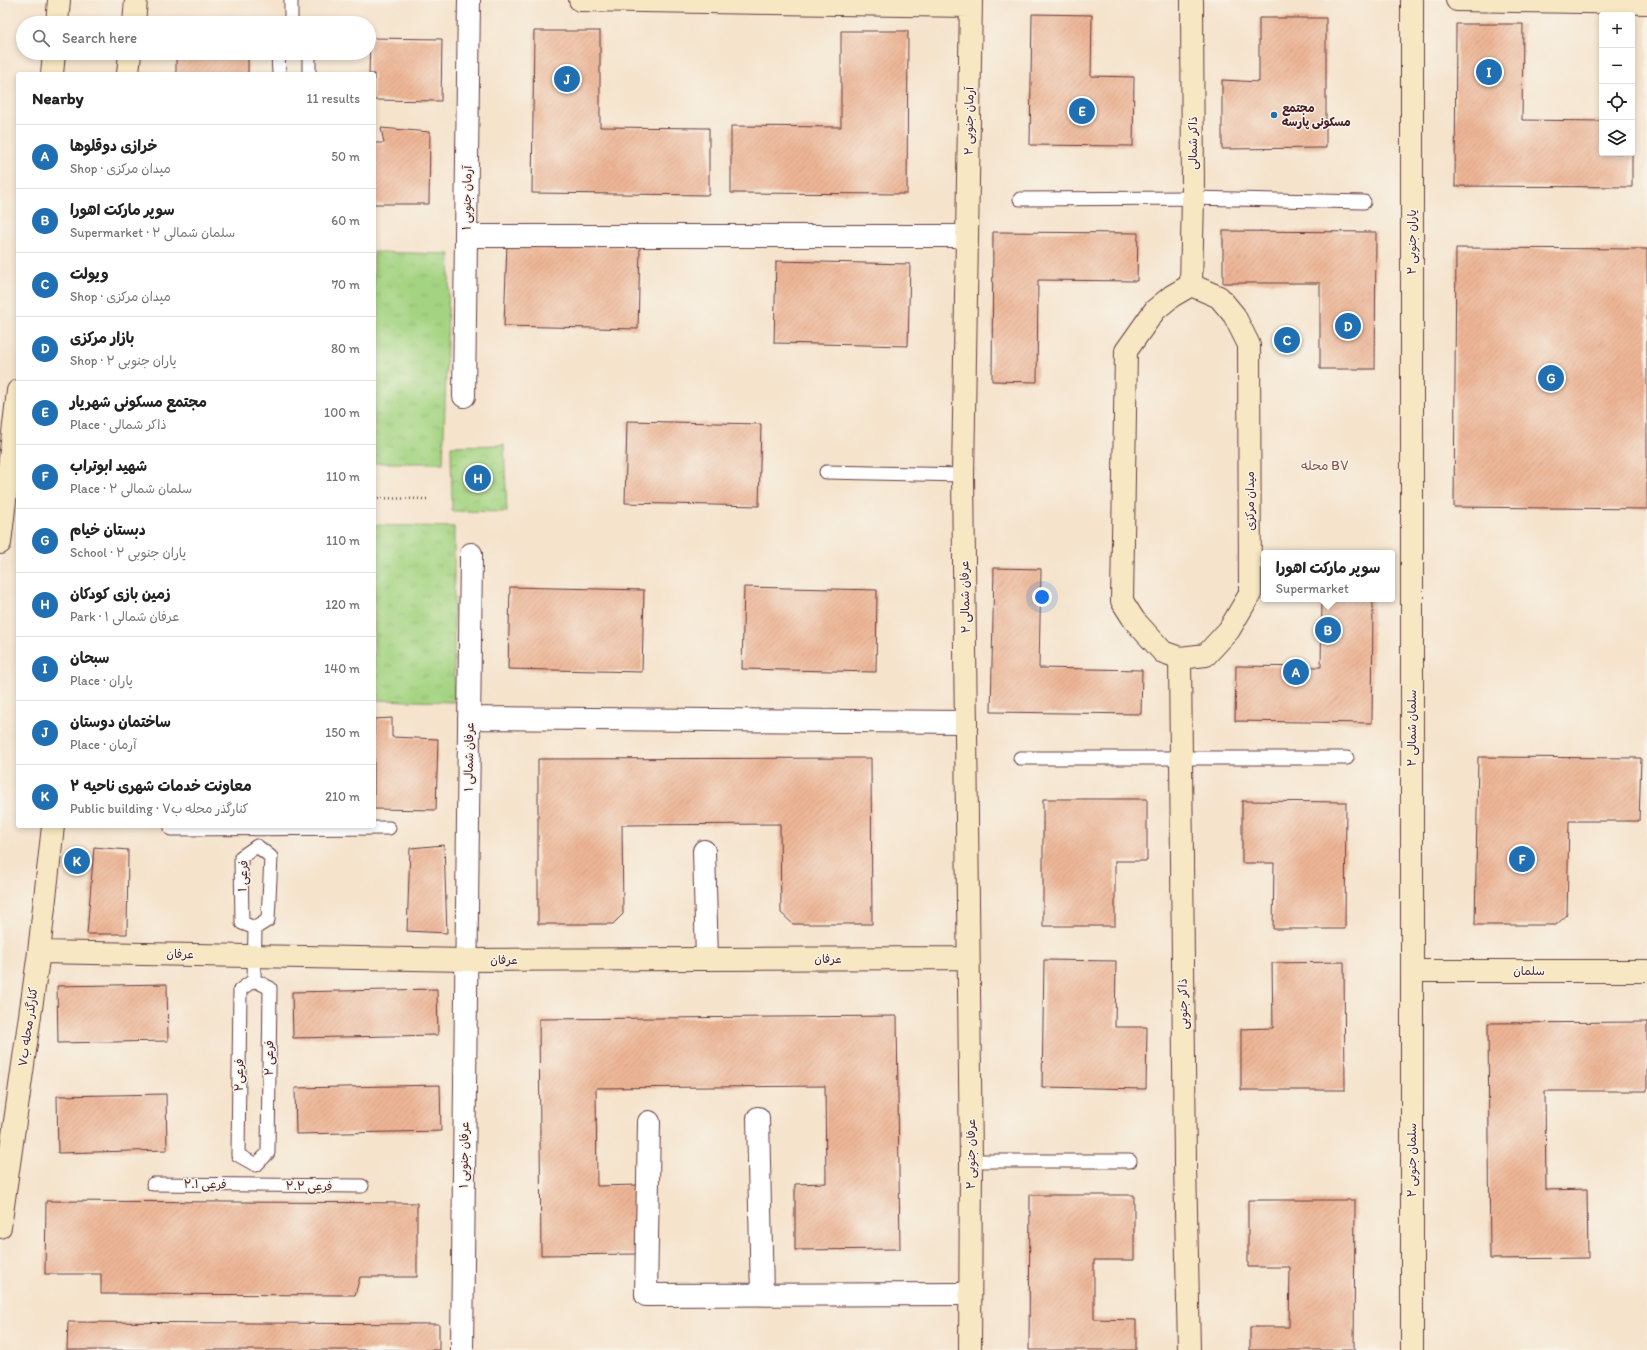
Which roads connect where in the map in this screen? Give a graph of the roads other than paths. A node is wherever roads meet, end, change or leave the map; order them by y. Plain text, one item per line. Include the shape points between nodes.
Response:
1 (59, 0) edge
2 (136, 0) edge
3 (291, 0) edge
4 (470, 0) edge
5 (580, 0) edge
6 (1192, 0) edge
7 (1412, 0) edge
8 (1456, 0) edge
9 (971, 3) edge
10 (1647, 3) edge
11 (58, 16) edge
12 (135, 16) edge
13 (291, 16) edge
14 (53, 60) edge
15 (129, 60) edge
16 (278, 60) edge
17 (309, 60) edge
18 (52, 72) edge
19 (128, 72) edge
20 (278, 72) edge
21 (309, 72) edge
22 (1193, 198) junction
23 (1020, 199) dead end
24 (1364, 202) dead end
25 (467, 236) junction
26 (967, 236) junction
27 (1191, 286) junction
28 (464, 396) dead end
29 (16, 408) edge
30 (826, 472) dead end
31 (963, 475) junction
32 (1412, 485) joint
33 (0, 543) edge
34 (471, 554) dead end
35 (1180, 658) junction
36 (470, 718) junction
37 (966, 722) junction
38 (1020, 758) dead end
39 (1347, 758) dead end
40 (1181, 759) junction
41 (53, 828) edge
42 (389, 828) dead end
43 (171, 829) dead end
44 (257, 829) junction
45 (257, 846) junction
46 (704, 851) dead end
47 (255, 928) junction
48 (39, 952) junction
49 (254, 956) junction
50 (968, 958) junction
51 (707, 959) junction
52 (467, 960) junction
53 (1412, 971) junction
54 (1647, 971) edge
55 (254, 980) junction
56 (758, 1118) dead end
57 (649, 1122) dead end
58 (971, 1161) junction
59 (1130, 1161) dead end
60 (256, 1165) junction
61 (153, 1184) dead end
62 (256, 1185) junction
63 (362, 1186) dead end
64 (0, 1227) edge
65 (970, 1294) junction
66 (762, 1295) junction
67 (462, 1350) edge
68 (970, 1350) edge
69 (1189, 1350) edge
70 (1412, 1350) edge

1 - 11 street
2 - 12 street
3 - 13 lane
4 - 25 street, آرمان جنوبی ۱
5 - 9 street
6 - 22 street, ذاکر شمالی
7 - 32 street, یاران جنوبی ۲
8 - 10 street
9 - 26 street, آرمان جنوبی ۲
14 - 18 street
15 - 19 street
16 - 20 lane
17 - 21 lane
22 - 23 lane
22 - 24 lane
22 - 27 street, ذاکر شمالی
25 - 26 street
25 - 28 street, آرمان جنوبی ۱
26 - 31 street, عرفان شمالی ۲
27 - 35 street, میدان مرکزی via 1172,296 1155,310 1126,351 1122,601 1134,620 1163,652
27 - 35 street, میدان مرکزی via 1219,297 1234,315 1249,345 1250,594 1229,630 1206,655
29 - 33 street
30 - 31 lane
31 - 37 street, عرفان شمالی ۲
32 - 53 street, سلمان شمالی ۲
34 - 36 street, عرفان شمالی ۱
35 - 40 street, ذاکر جنوبی
36 - 37 street
36 - 52 street, عرفان شمالی ۱
37 - 50 street, عرفان شمالی ۲
38 - 40 lane
39 - 40 lane
40 - 69 street, ذاکر جنوبی
41 - 48 street, کنارگذر محله ب۷
42 - 44 lane
43 - 44 lane
44 - 45 lane
45 - 47 lane, فرعی ۱ via 271,857 268,920
45 - 47 lane, فرعی ۱ via 242,857 242,923
46 - 51 street
47 - 49 lane
48 - 49 street, عرفان
48 - 64 street, کنارگذر محله ب۷
49 - 52 street, عرفان
49 - 55 lane
50 - 51 street, عرفان
50 - 58 street, عرفان جنوبی ۲
51 - 52 street, عرفان
52 - 67 street, عرفان جنوبی ۱
53 - 54 street, سلمان
53 - 70 street, سلمان جنوبی ۲
55 - 60 lane, فرعی ۲ via 270,988 268,1153
55 - 60 lane, فرعی۲ via 240,990 238,1155
56 - 66 street
57 - 66 street via 646,1295
58 - 59 lane
58 - 65 street, عرفان جنوبی ۲
60 - 62 lane
61 - 62 lane, فرعی ۲.۱
62 - 63 lane, فرعی ۲.۲
65 - 66 street
65 - 68 street, عرفان جنوبی ۲

